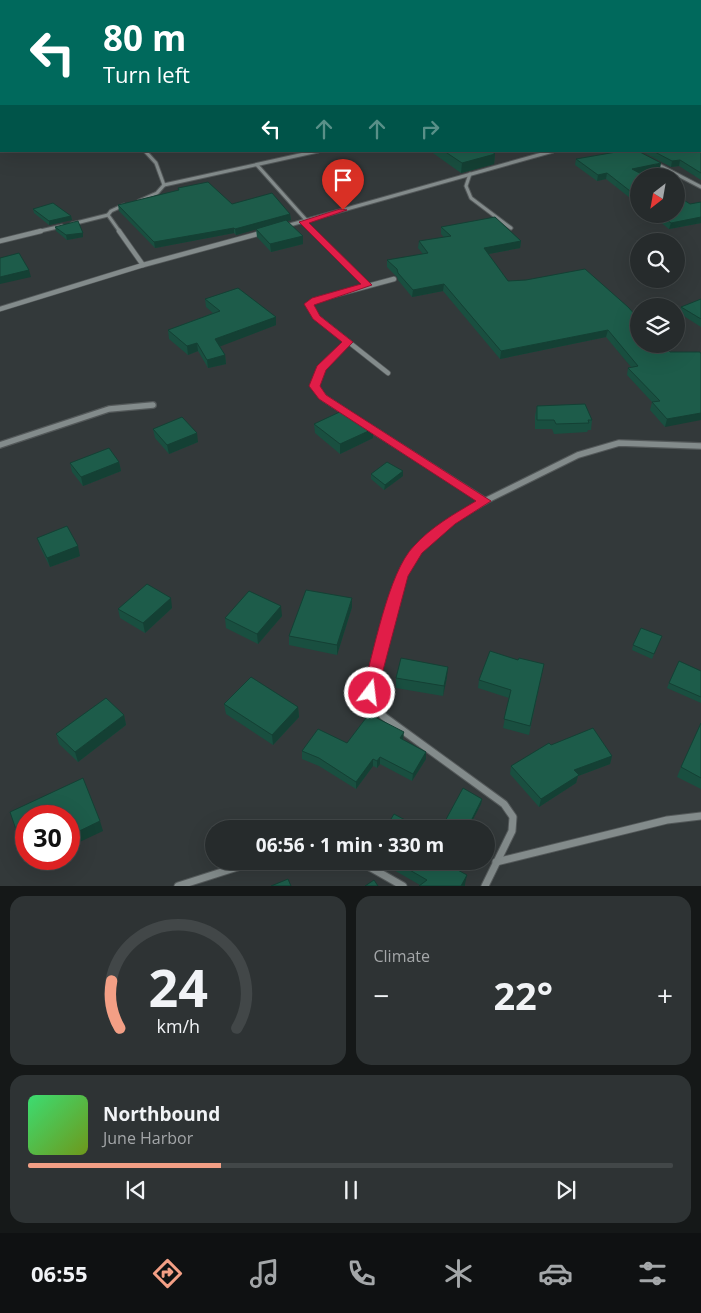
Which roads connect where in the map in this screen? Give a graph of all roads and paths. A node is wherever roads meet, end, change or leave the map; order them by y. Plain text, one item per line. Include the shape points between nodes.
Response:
1 (146, 152) edge
2 (314, 152) edge
3 (549, 152) edge
4 (650, 160) edge
5 (257, 165) junction
6 (470, 174) junction
7 (164, 185) junction
8 (701, 187) edge
9 (108, 215) junction
10 (305, 221) junction
11 (285, 227) edge
12 (511, 228) dead end
13 (266, 232) edge
14 (0, 241) edge
15 (143, 265) junction
16 (394, 279) dead end
17 (367, 285) junction
18 (0, 309) edge
19 (348, 342) junction
20 (388, 373) dead end
21 (153, 404) dead end
22 (355, 418) edge
23 (363, 423) edge
24 (0, 445) edge
25 (701, 446) edge
26 (484, 501) junction
27 (701, 816) edge
28 (496, 862) junction
29 (224, 870) edge
30 (373, 870) edge
31 (178, 886) edge
32 (403, 886) edge
33 (485, 886) edge

1 - 7 street via 156,163
2 - 5 street
3 - 6 street
4 - 8 street
5 - 7 street
5 - 10 street
6 - 10 street
6 - 12 street via 465,184 471,198
7 - 9 street via 157,193 117,208
9 - 14 street
9 - 15 street
10 - 11 street
10 - 17 street
13 - 15 street
15 - 18 street
16 - 17 street
17 - 19 street via 309,304 317,317
19 - 20 street
19 - 22 street via 321,369 315,386 323,397
21 - 24 street via 109,409
23 - 26 street
25 - 26 street via 619,443 578,455
26 - 28 street via 451,521 417,550 401,576 370,693 383,716 504,804 513,817 512,831
27 - 28 street via 667,820
28 - 33 street
29 - 31 street
30 - 32 street

